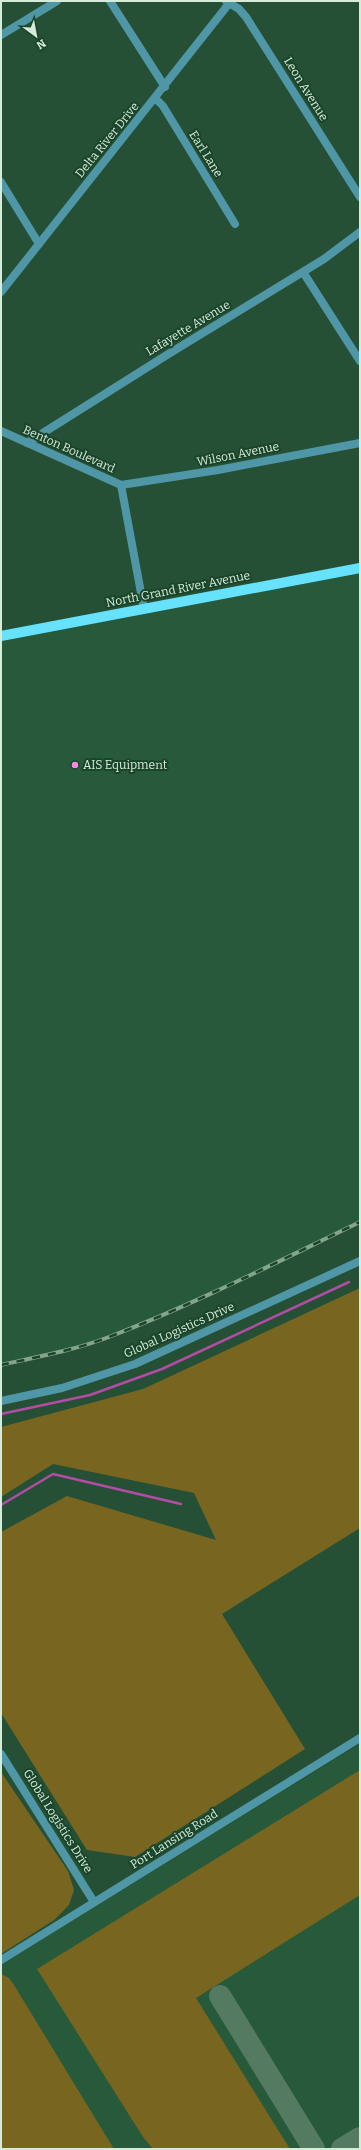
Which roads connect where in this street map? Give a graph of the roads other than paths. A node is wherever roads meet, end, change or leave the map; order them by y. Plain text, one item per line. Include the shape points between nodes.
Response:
1 (57, 1) edge
2 (110, 1) edge
3 (229, 2) edge
4 (2, 34) edge
5 (164, 87) junction
6 (156, 99) junction
7 (1, 182) edge
8 (360, 197) edge
9 (235, 224) dead end
10 (360, 232) edge
11 (39, 244) junction
12 (303, 272) junction
13 (1, 292) edge
14 (360, 361) edge
15 (1, 431) edge
16 (27, 443) junction
17 (360, 443) edge
18 (121, 485) junction
19 (360, 568) edge
20 (144, 609) junction
21 (2, 633) edge
22 (360, 1261) edge
23 (1, 1401) edge
24 (360, 1738) edge
25 (1, 1754) edge
26 (94, 1902) junction
27 (1, 1960) edge

1 - 4 street
2 - 5 street
3 - 5 street, Delta River Drive
3 - 8 street, Leon Avenue via 246,17
5 - 6 street, Delta River Drive
6 - 9 street, Earl Lane
6 - 11 street, Delta River Drive
7 - 11 street
10 - 12 street, Lafayette Avenue
11 - 13 street, Delta River Drive
12 - 14 street
12 - 16 street, Lafayette Avenue
15 - 16 street, Benton Boulevard
16 - 18 street, Benton Boulevard
17 - 18 street, Wilson Avenue via 196,474
18 - 20 street, Benton Boulevard
19 - 20 main road, North Grand River Avenue
20 - 21 main road, North Grand River Avenue
22 - 23 street, Global Logistics Drive via 135,1364 62,1388
24 - 26 street, Port Lansing Road
25 - 26 street, Global Logistics Drive
26 - 27 street, Port Lansing Road

